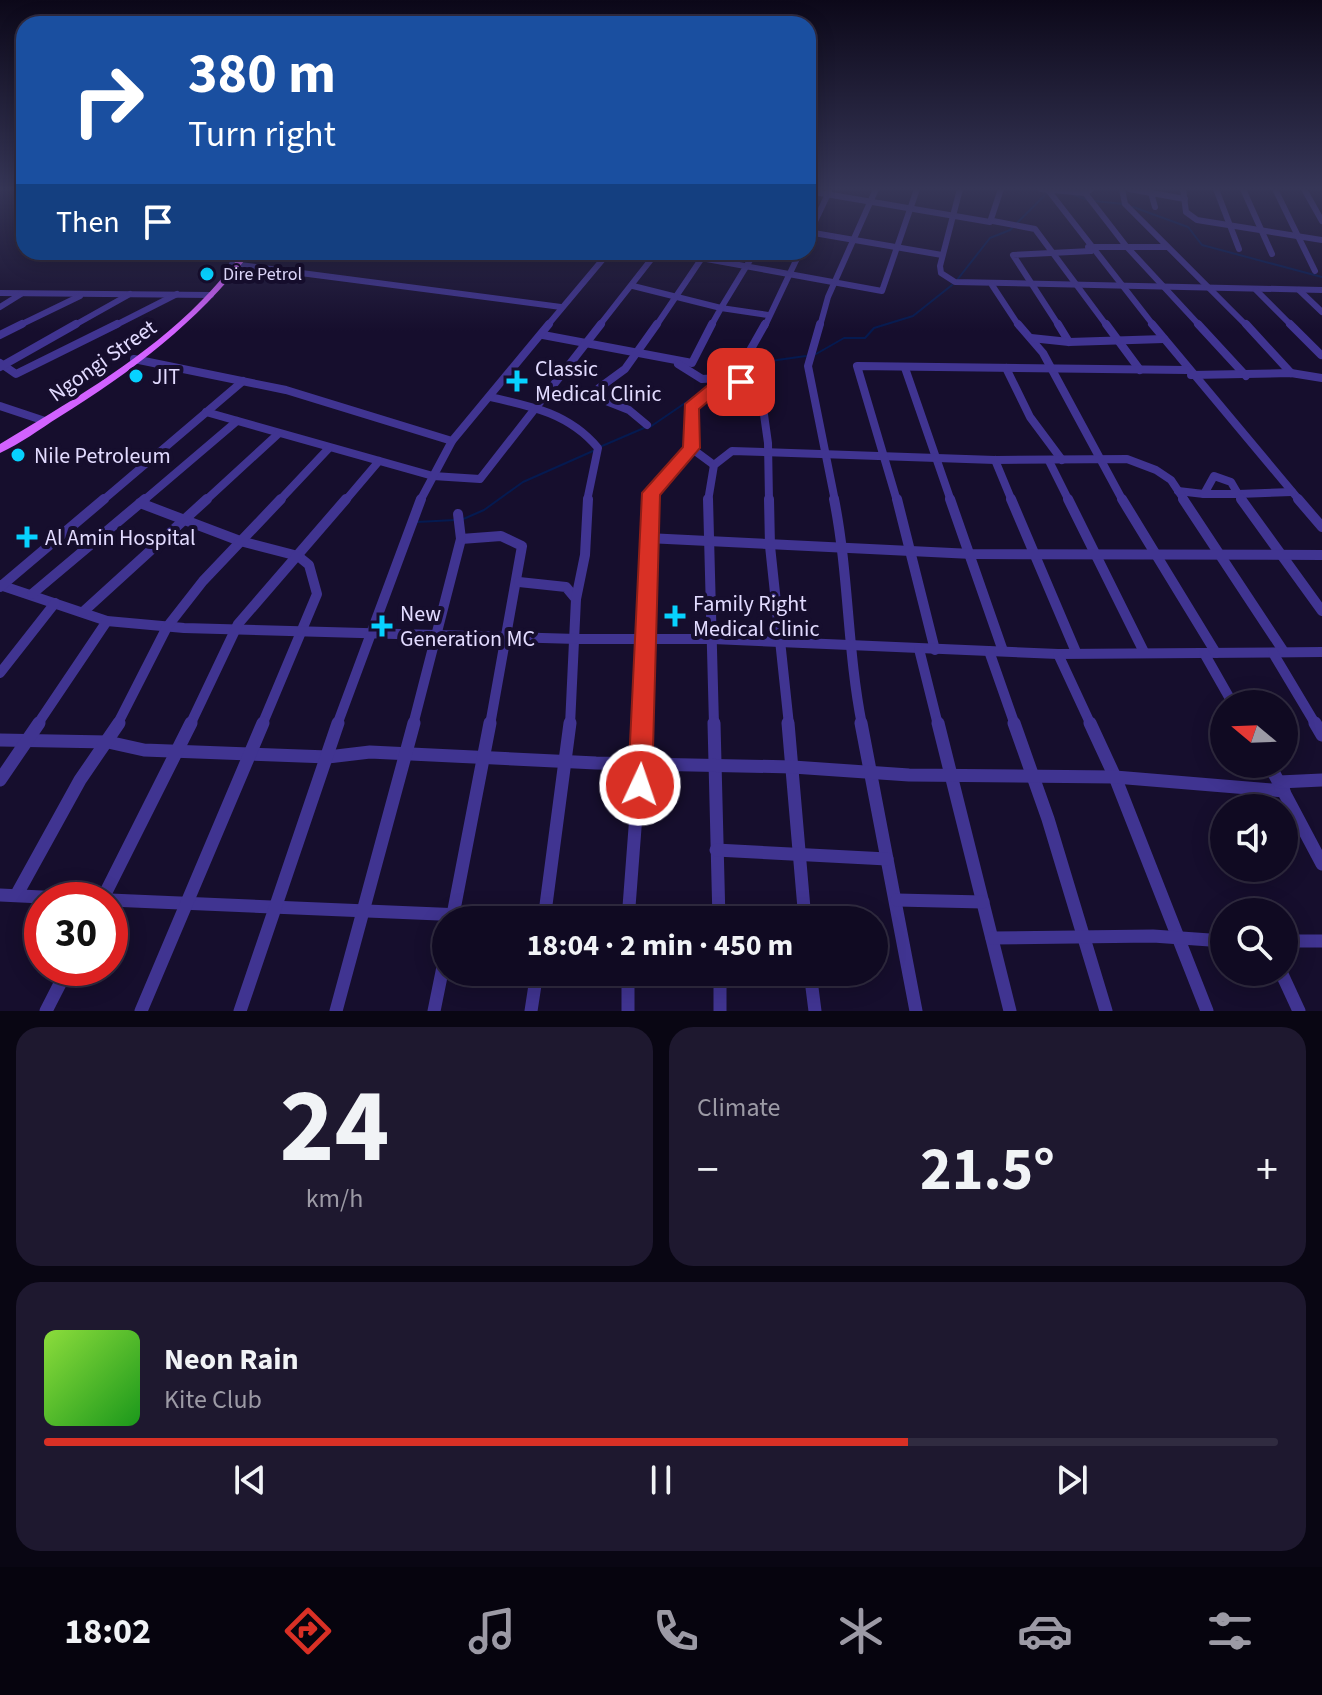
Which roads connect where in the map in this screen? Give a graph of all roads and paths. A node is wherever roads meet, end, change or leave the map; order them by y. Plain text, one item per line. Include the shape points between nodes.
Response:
1 (833, 236) edge
2 (855, 236) edge
3 (901, 236) edge
4 (947, 236) edge
5 (1040, 236) edge
6 (1081, 236) edge
7 (1119, 236) edge
8 (1156, 236) edge
9 (1233, 236) edge
10 (1263, 236) edge
11 (1296, 236) edge
12 (1297, 236) edge
13 (854, 239) junction
14 (1322, 240) edge
15 (1126, 246) junction
16 (897, 247) junction
17 (1167, 247) junction
18 (1090, 249) junction
19 (1239, 249) dead end
20 (1055, 253) junction
21 (1272, 254) dead end
22 (942, 255) junction
23 (237, 260) edge
24 (239, 260) edge
25 (602, 260) edge
26 (651, 260) edge
27 (701, 260) edge
28 (721, 260) edge
29 (750, 260) edge
30 (796, 260) edge
31 (235, 264) junction
32 (745, 267) junction
33 (1315, 271) dead end
34 (789, 275) junction
35 (834, 284) junction
36 (992, 285) junction
37 (1033, 285) junction
38 (1076, 285) junction
39 (1120, 285) junction
40 (1163, 285) junction
41 (633, 286) junction
42 (1212, 288) junction
43 (1255, 289) junction
44 (1299, 290) junction
45 (1322, 290) edge
46 (24, 292) junction
47 (0, 293) edge
48 (83, 294) junction
49 (130, 294) junction
50 (177, 294) junction
51 (208, 294) junction
52 (677, 297) junction
53 (0, 307) edge
54 (561, 307) junction
55 (721, 308) junction
56 (1322, 312) edge
57 (768, 315) junction
58 (0, 335) edge
59 (543, 335) junction
60 (1026, 337) junction
61 (1164, 339) junction
62 (1119, 340) junction
63 (1069, 342) junction
64 (588, 343) junction
65 (1310, 345) junction
66 (1322, 345) edge
67 (634, 355) junction
68 (1321, 355) edge
69 (137, 360) junction
70 (672, 361) junction
71 (1, 365) edge
72 (905, 368) junction
73 (1006, 368) junction
74 (1053, 369) junction
75 (1140, 370) junction
76 (1189, 372) junction
77 (1291, 373) junction
78 (1246, 376) junction
79 (1322, 378) edge
80 (243, 381) junction
81 (490, 397) junction
82 (0, 406) edge
83 (537, 407) junction
84 (206, 412) junction
85 (40, 421) junction
86 (237, 421) junction
87 (647, 425) dead end
88 (278, 434) junction
89 (0, 441) edge
90 (452, 441) junction
91 (329, 448) junction
92 (691, 448) junction
93 (0, 449) edge
94 (769, 452) junction
95 (825, 454) junction
96 (1098, 455) junction
97 (886, 456) junction
98 (938, 456) junction
99 (995, 460) junction
100 (1062, 460) junction
101 (379, 461) junction
102 (1049, 461) junction
103 (714, 465) junction
104 (433, 476) junction
105 (1178, 491) junction
106 (1292, 492) junction
107 (1204, 494) junction
108 (1238, 494) junction
109 (140, 503) junction
110 (458, 514) dead end
111 (186, 519) junction
112 (1322, 527) edge
113 (647, 538) junction
114 (461, 539) junction
115 (240, 541) junction
116 (711, 541) junction
117 (770, 546) junction
118 (844, 549) junction
119 (907, 549) junction
120 (1095, 552) junction
121 (1034, 553) junction
122 (972, 554) junction
123 (1154, 554) junction
124 (1217, 554) junction
125 (1279, 554) junction
126 (1322, 555) edge
127 (298, 556) junction
128 (519, 582) junction
129 (0, 586) edge
130 (32, 594) junction
131 (576, 599) junction
132 (55, 603) junction
133 (1322, 611) edge
134 (83, 612) junction
135 (107, 621) junction
136 (167, 627) junction
137 (235, 630) junction
138 (302, 631) junction
139 (369, 632) junction
140 (438, 634) junction
141 (508, 637) junction
142 (577, 639) junction
143 (643, 639) junction
144 (713, 639) junction
145 (781, 641) junction
146 (850, 646) junction
147 (919, 649) junction
148 (935, 650) junction
149 (989, 651) junction
150 (1003, 651) junction
151 (1076, 652) junction
152 (1144, 652) junction
153 (1279, 652) junction
154 (1322, 652) edge
155 (1210, 653) junction
156 (1058, 654) junction
157 (0, 673) edge
158 (1227, 690) edge
159 (1316, 714) edge
160 (1322, 735) edge
161 (0, 740) edge
162 (108, 742) junction
163 (23, 743) junction
164 (178, 751) junction
165 (251, 754) junction
166 (406, 755) junction
167 (328, 757) junction
168 (483, 758) junction
169 (567, 761) junction
170 (642, 765) junction
171 (713, 765) junction
172 (793, 767) junction
173 (872, 773) junction
174 (1031, 775) junction
175 (950, 776) junction
176 (1115, 777) junction
177 (1279, 778) edge
178 (0, 780) edge
179 (1322, 780) edge
180 (1283, 785) junction
181 (716, 850) junction
182 (800, 855) junction
183 (887, 859) junction
184 (1322, 864) edge
185 (114, 882) edge
186 (17, 894) junction
187 (24, 894) edge
188 (0, 895) edge
189 (897, 900) junction
190 (128, 902) edge
191 (983, 902) junction
192 (186, 906) junction
193 (455, 906) edge
194 (546, 906) edge
195 (629, 906) edge
196 (718, 906) edge
197 (804, 906) edge
198 (276, 909) junction
199 (363, 910) junction
200 (432, 916) edge
201 (992, 938) junction
202 (1084, 939) junction
203 (1180, 940) junction
204 (1210, 941) edge
205 (1298, 941) edge
206 (1322, 941) edge
207 (59, 986) edge
208 (439, 986) edge
209 (535, 986) edge
210 (628, 986) edge
211 (720, 986) edge
212 (812, 986) edge
213 (1287, 986) edge
214 (46, 1011) edge
215 (141, 1011) edge
216 (240, 1011) edge
217 (336, 1011) edge
218 (434, 1011) edge
219 (531, 1011) edge
220 (628, 1011) edge
221 (720, 1011) edge
222 (815, 1011) edge
223 (916, 1011) edge
224 (1010, 1011) edge
225 (1106, 1011) edge
226 (1207, 1011) edge
227 (1299, 1011) edge

1 - 13 street
2 - 13 street
3 - 16 street
4 - 22 street
5 - 20 street
6 - 18 street
7 - 15 street
8 - 17 street
9 - 19 street
10 - 21 street
11 - 33 street
12 - 14 street
13 - 16 street
13 - 35 street
15 - 17 street
15 - 18 street
15 - 40 street
16 - 22 street
16 - 35 street via 882,291
17 - 42 street
18 - 20 street
18 - 39 street
20 - 37 street via 1013,254
20 - 38 street
22 - 36 street via 941,273 946,278
23 - 31 main road, Ngongi Street
24 - 31 main road, Ngongi Street
25 - 54 street
26 - 41 street
27 - 52 street
28 - 32 street
29 - 32 street
30 - 34 street
31 - 51 main road, Ngongi Street
31 - 54 street
32 - 34 street
32 - 55 street
34 - 35 street
34 - 57 street
35 - 95 street via 808,366
36 - 37 street
36 - 60 street
37 - 38 street
37 - 63 street
38 - 39 street
38 - 62 street
39 - 40 street
39 - 61 street
40 - 42 street
40 - 78 street
41 - 52 street
41 - 64 street
42 - 43 street
42 - 77 street
43 - 44 street
43 - 65 street
44 - 45 street
44 - 56 street
46 - 47 street
46 - 48 street
46 - 53 street
48 - 49 street
48 - 58 street
49 - 50 street
49 - 71 street
50 - 51 street
50 - 71 street via 29,369 16,374
51 - 69 main road, Ngongi Street
52 - 55 street
52 - 67 street
54 - 59 street
55 - 57 street
55 - 70 street via 694,360
57 - 70 street via 735,377 702,379
59 - 64 street
59 - 81 street
60 - 63 street
60 - 74 street
61 - 62 street
61 - 76 street
62 - 63 street
62 - 75 street
64 - 67 street
64 - 83 street
65 - 66 street
65 - 68 street
67 - 70 street
67 - 87 street via 619,375 597,388 596,397 629,410
69 - 80 street
69 - 85 main road, Ngongi Street
72 - 73 street
72 - 97 street via 857,366
72 - 98 street
73 - 74 street
73 - 100 street via 1031,419
74 - 75 street
74 - 96 street
75 - 76 street
76 - 78 street
76 - 106 street
77 - 78 street
77 - 79 street
80 - 84 street
80 - 90 street
81 - 83 street
81 - 90 street
82 - 85 street
83 - 104 street via 485,475 475,480
83 - 131 street via 572,420 598,448
84 - 86 street
84 - 129 street
85 - 89 main road, Ngongi Street
85 - 93 main road, Ngongi Street
86 - 88 street
86 - 109 street
88 - 91 street
88 - 111 street
90 - 104 street
91 - 101 street
91 - 115 street
92 - 94 street via 691,408 713,389 759,379
92 - 103 street
92 - 113 street via 651,493
94 - 95 street
94 - 103 street via 732,451
94 - 117 street
95 - 97 street
95 - 118 street
96 - 100 street
96 - 105 street via 1142,464 1165,476
96 - 123 street
97 - 98 street
97 - 119 street
98 - 99 street
98 - 122 street
99 - 102 street
99 - 121 street
100 - 102 street
101 - 104 street
101 - 127 street
102 - 120 street
103 - 116 street via 708,489
104 - 139 street
105 - 107 street
105 - 124 street
106 - 108 street
106 - 112 street
107 - 108 street
107 - 108 street via 1218,476 1231,482
108 - 125 street
109 - 111 street
109 - 130 street
110 - 114 street
111 - 115 street
111 - 134 street
113 - 116 street
113 - 143 street
114 - 128 street via 481,535 518,542 523,556
114 - 140 street
115 - 127 street
115 - 136 street
116 - 117 street
116 - 144 street
117 - 118 street
117 - 145 street
118 - 119 street
118 - 146 street
119 - 122 street
119 - 148 street
120 - 121 street
120 - 123 street
120 - 152 street
121 - 122 street
121 - 151 street
122 - 150 street
123 - 124 street
123 - 155 street
124 - 125 street
124 - 153 street
125 - 126 street
125 - 133 street
127 - 137 street
127 - 138 street via 309,565 317,594
128 - 131 street via 566,587
128 - 141 street
129 - 130 street
130 - 132 street
131 - 142 street
132 - 134 street
132 - 157 street
134 - 135 street
135 - 136 street
135 - 163 street
136 - 137 street
136 - 162 street
137 - 138 street
137 - 164 street
138 - 139 street
138 - 165 street
139 - 140 street
139 - 167 street
140 - 141 street
140 - 166 street
141 - 142 street
141 - 168 street
142 - 143 street
142 - 169 street
143 - 144 street
143 - 170 street
144 - 145 street
144 - 171 street
145 - 146 street
145 - 172 street
146 - 147 street
146 - 173 street
147 - 148 street
147 - 175 street
148 - 149 street
149 - 150 street
149 - 174 street
150 - 156 street
151 - 152 street
151 - 156 street
152 - 155 street
153 - 154 street
153 - 155 street
153 - 159 street
155 - 158 street
156 - 176 street
159 - 160 street
161 - 163 street
162 - 163 street
162 - 164 street
162 - 186 street via 80,780
163 - 178 street
164 - 165 street
164 - 185 street
165 - 167 street
165 - 192 street
166 - 167 street
166 - 168 street
166 - 199 street
167 - 198 street
168 - 169 street
168 - 193 street
169 - 170 street
169 - 194 street
170 - 171 street
170 - 195 street
171 - 172 street
171 - 181 street
172 - 173 street
172 - 182 street
173 - 175 street
173 - 183 street
174 - 175 street
174 - 176 street
174 - 202 street
175 - 191 street
176 - 180 street
176 - 203 street
177 - 180 street
179 - 180 street
180 - 184 street
181 - 182 street
181 - 196 street
182 - 183 street
182 - 197 street
183 - 189 street
186 - 187 street
186 - 188 street
189 - 191 street
189 - 223 street
190 - 192 street
191 - 201 street
192 - 198 street
192 - 215 street
198 - 199 street
198 - 216 street
199 - 200 street
199 - 217 street
201 - 202 street
201 - 224 street
202 - 203 street
202 - 225 street
203 - 204 street
203 - 226 street
205 - 206 street
207 - 214 street
208 - 218 street
209 - 219 street
210 - 220 street
211 - 221 street
212 - 222 street
213 - 227 street

